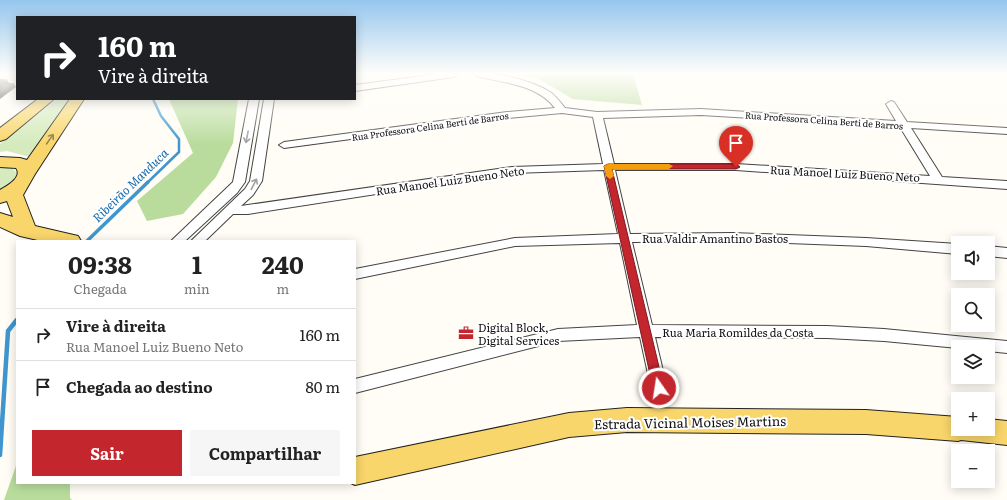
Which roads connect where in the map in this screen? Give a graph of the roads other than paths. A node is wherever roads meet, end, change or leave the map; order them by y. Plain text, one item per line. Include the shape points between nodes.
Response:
1 (549, 97) edge
2 (46, 100) edge
3 (76, 100) edge
4 (254, 100) edge
5 (269, 100) edge
6 (891, 104) dead end
7 (562, 110) junction
8 (597, 115) junction
9 (904, 124) junction
10 (1007, 131) edge
11 (0, 136) edge
12 (284, 146) dead end
13 (0, 162) edge
14 (608, 166) junction
15 (23, 179) junction
16 (937, 179) junction
17 (1007, 185) edge
18 (0, 197) edge
19 (224, 198) junction
20 (239, 201) junction
21 (230, 210) junction
22 (205, 216) junction
23 (0, 219) edge
24 (219, 220) junction
25 (27, 231) junction
26 (624, 238) junction
27 (66, 240) edge
28 (178, 240) edge
29 (198, 240) edge
30 (951, 249) edge
31 (995, 252) edge
32 (1007, 253) edge
33 (356, 274) edge
34 (646, 331) junction
35 (1007, 347) edge
36 (356, 386) edge
37 (659, 388) dead end
38 (951, 428) edge
39 (995, 432) edge
40 (1007, 433) edge
41 (356, 470) edge

1 - 7 street
2 - 11 main road
15 -> 3 main road
4 -> 19 street via 239,182
20 -> 5 street via 256,181
6 - 9 street
7 - 8 street, Rua Professora Celina Berti de Barros
7 - 12 street, Rua Professora Celina Berti de Barros
8 - 9 street, Rua Professora Celina Berti de Barros via 701,112
8 - 14 street
9 - 10 street, Rua Professora Celina Berti de Barros
9 - 16 street
13 - 15 main road via 20,163 26,167
14 - 16 street, Rua Manoel Luiz Bueno Neto via 736,167
14 - 21 street, Rua Manoel Luiz Bueno Neto via 512,170 256,209
14 - 26 street
15 - 18 main road
15 - 25 main road via 14,195
16 - 17 street, Rua Manoel Luiz Bueno Neto
19 - 20 street
19 - 22 street
20 - 21 street
21 - 24 street
22 - 24 street via 210,220
22 - 28 street
23 - 25 main road
24 - 29 street
25 - 27 main road
26 - 30 street, Rua Valdir Amantino Bastos via 795,239
26 - 33 street, Rua Valdir Amantino Bastos via 515,242
26 - 34 street
31 - 32 street
34 - 35 street, Rua Maria Romildes da Costa via 877,334
34 - 36 street, Rua Maria Romildes da Costa via 558,336
34 - 37 street
38 - 41 main road, Estrada Vicinal Moises Martins via 866,422 627,420 569,425
39 - 40 main road

